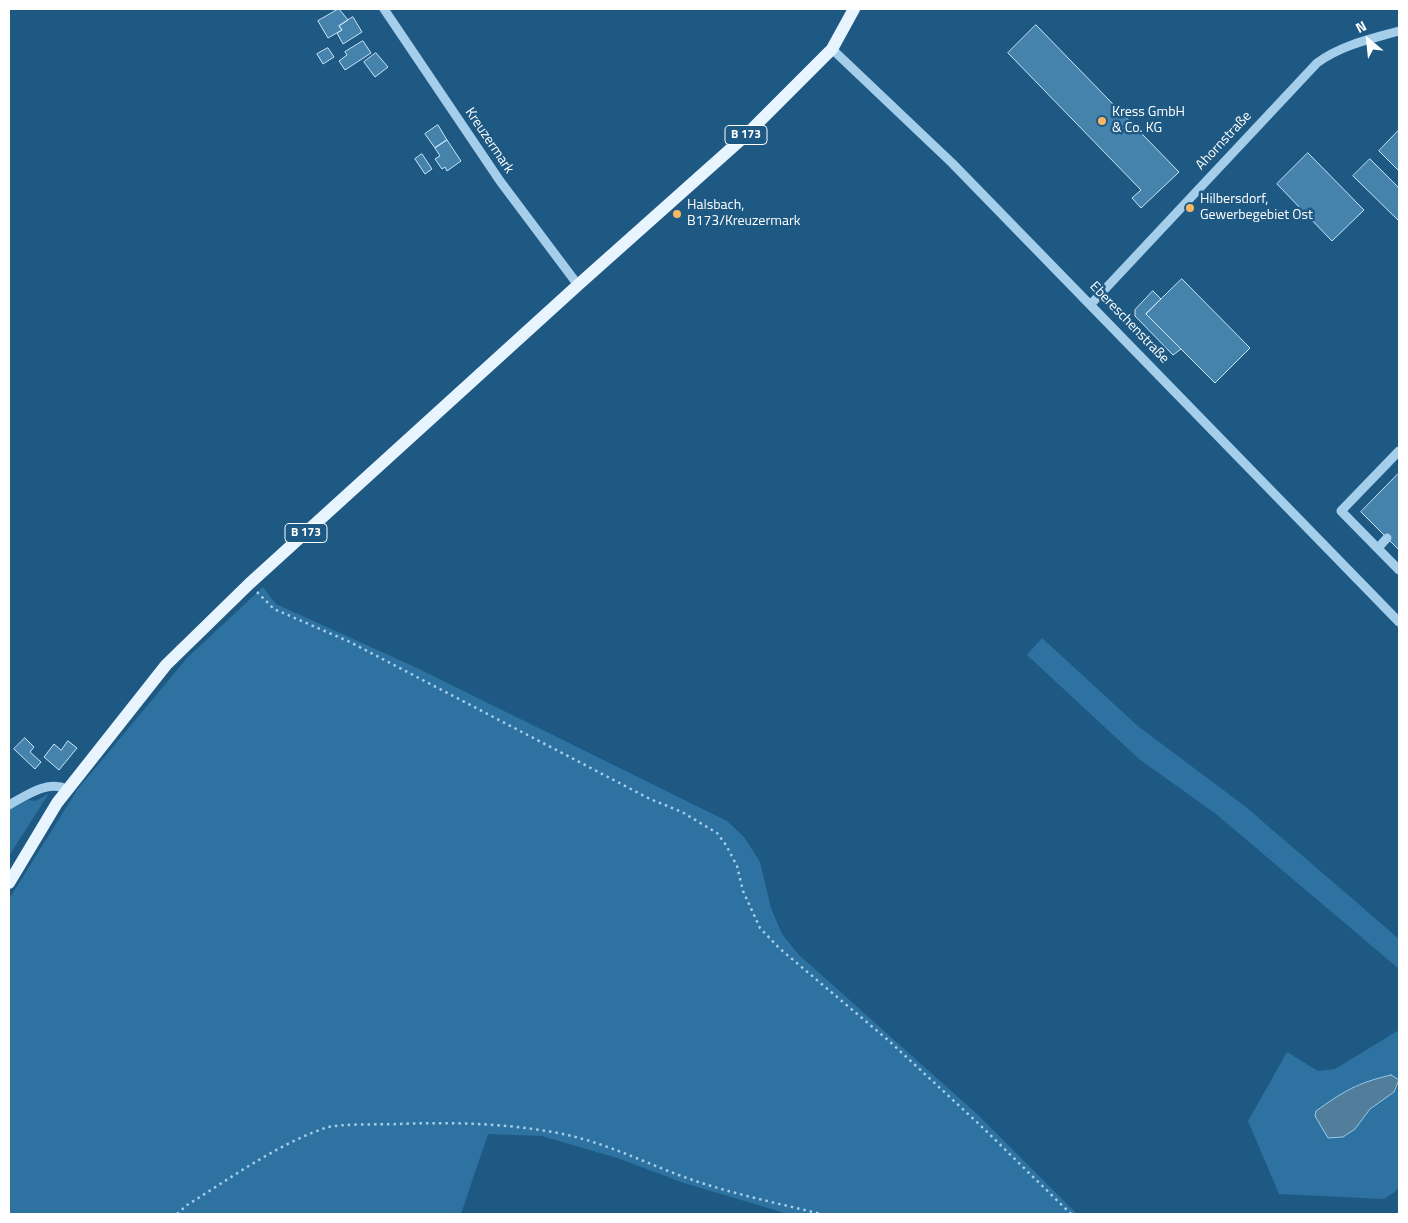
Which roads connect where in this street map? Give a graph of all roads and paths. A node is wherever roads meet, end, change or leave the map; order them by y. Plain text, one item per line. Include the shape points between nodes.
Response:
1 (384, 9) edge
2 (854, 9) edge
3 (1399, 31) edge
4 (832, 49) junction
5 (578, 284) junction
6 (1091, 304) junction
7 (1399, 451) edge
8 (1387, 538) dead end
9 (1378, 548) junction
10 (1399, 570) edge
11 (249, 584) junction
12 (1399, 622) edge
13 (68, 788) junction
14 (9, 805) edge
15 (9, 883) edge
16 (177, 1214) edge
17 (821, 1214) edge
18 (1070, 1214) edge

1 - 5 street, Kreuzermark via 500,181
2 - 4 main road, B 173 / B 173
3 - 6 street, Ahornstraße via 1347,46 1317,63
4 - 5 main road, B 173 / B 173 via 744,137
4 - 6 street, Ebereschenstraße via 952,163
5 - 11 main road, B 173 / B 173
6 - 12 street, Ebereschenstraße
7 - 9 street via 1341,512
8 - 9 street
9 - 10 street
11 - 13 main road, B 173 / B 173 via 166,665
11 - 18 path via 274,609 350,642 690,817 717,834 737,866 743,891 760,928 779,948 888,1040
13 - 14 street via 48,785
13 - 15 main road, B 173 / B 173
16 - 17 path via 264,1158 299,1138 328,1127 442,1122 491,1123 559,1133 633,1155 719,1188

